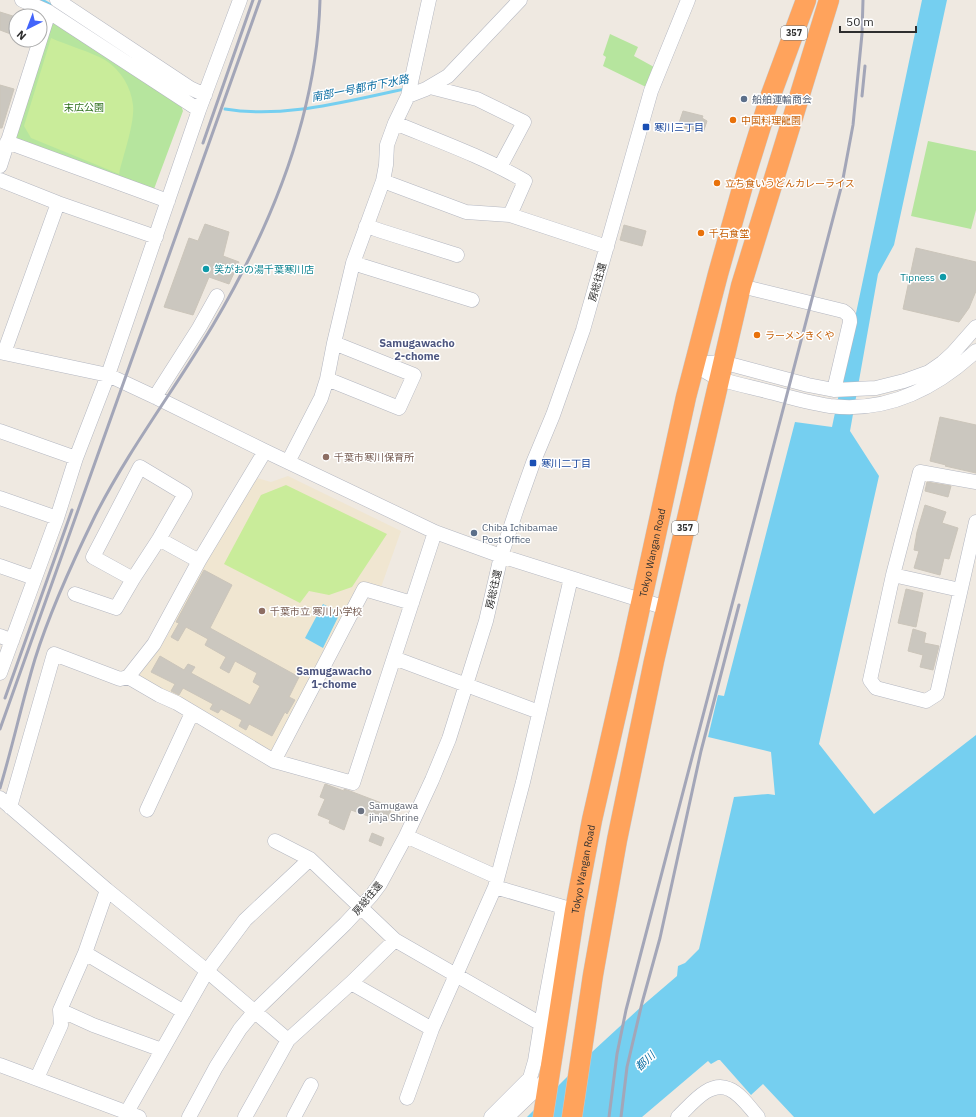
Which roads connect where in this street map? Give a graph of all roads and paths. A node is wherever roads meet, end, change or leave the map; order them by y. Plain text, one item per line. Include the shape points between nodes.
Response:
1 (22, 0) edge
2 (58, 0) edge
3 (240, 0) edge
4 (429, 0) edge
5 (520, 0) edge
6 (688, 0) edge
7 (806, 0) edge
8 (829, 0) edge
9 (49, 12) junction
10 (430, 87) junction
11 (409, 91) junction
12 (205, 95) junction
13 (199, 110) junction
14 (395, 123) junction
15 (7, 142) junction
16 (0, 166) edge
17 (500, 167) junction
18 (0, 180) edge
19 (383, 181) junction
20 (168, 201) junction
21 (58, 203) junction
22 (510, 215) junction
23 (366, 226) junction
24 (156, 237) junction
25 (607, 248) junction
26 (457, 255) dead end
27 (353, 263) junction
28 (741, 286) junction
29 (217, 296) dead end
30 (472, 300) dead end
31 (976, 327) edge
32 (334, 343) junction
33 (2, 353) edge
34 (974, 356) edge
35 (694, 364) junction
36 (721, 370) junction
37 (108, 375) junction
38 (327, 380) junction
39 (834, 390) junction
40 (156, 397) junction
41 (0, 431) edge
42 (265, 451) junction
43 (76, 458) junction
44 (288, 462) junction
45 (976, 482) edge
46 (0, 498) edge
47 (57, 518) junction
48 (976, 522) edge
49 (435, 532) junction
50 (159, 539) junction
51 (501, 556) junction
52 (199, 561) junction
53 (0, 566) edge
54 (893, 575) junction
55 (34, 578) junction
56 (571, 578) junction
57 (133, 579) junction
58 (960, 590) junction
59 (75, 594) dead end
60 (642, 601) junction
61 (412, 603) junction
62 (666, 608) junction
63 (6, 639) edge
64 (394, 658) junction
65 (654, 661) junction
66 (0, 673) edge
67 (128, 677) junction
68 (466, 685) junction
69 (539, 712) junction
70 (192, 713) junction
71 (274, 761) junction
72 (5, 803) edge
73 (147, 810) dead end
74 (406, 836) junction
75 (275, 841) dead end
76 (310, 859) junction
77 (496, 882) junction
78 (107, 890) junction
79 (361, 906) junction
80 (569, 909) junction
81 (395, 940) junction
82 (85, 953) junction
83 (207, 971) junction
84 (456, 975) junction
85 (351, 983) junction
86 (60, 1010) junction
87 (255, 1011) junction
88 (184, 1012) junction
89 (541, 1024) junction
90 (432, 1029) junction
91 (288, 1040) junction
92 (162, 1050) junction
93 (3, 1066) edge
94 (37, 1078) junction
95 (311, 1086) dead end
96 (548, 1086) junction
97 (407, 1098) dead end
98 (133, 1114) edge
99 (189, 1117) edge
100 (245, 1117) edge
101 (294, 1117) edge
102 (491, 1117) edge
103 (506, 1117) edge
104 (543, 1117) edge
105 (572, 1117) edge
106 (678, 1117) edge
107 (758, 1117) edge

1 - 9 street
2 - 12 street via 190,88
3 - 12 street
4 - 11 street
5 - 10 street via 448,76
6 - 25 street, 房総往還 via 651,91
7 - 35 highway, Tokyo Wangan Road / 357 via 755,144
8 - 28 highway, 357
9 - 13 street
9 - 15 street
10 - 11 street
10 - 17 street via 478,99 524,122
11 - 14 street
12 - 13 street
13 - 20 street
14 - 17 street
14 - 19 street via 387,145
15 - 16 street
15 - 20 street
17 - 22 street via 525,181
18 - 21 street
19 - 22 street via 466,212
19 - 23 street
20 - 24 street
21 - 24 street
21 - 33 street
22 - 25 street
23 - 26 street
23 - 27 street
24 - 37 street
25 - 51 street, 房総往還 via 554,415 530,471
27 - 30 street
27 - 32 street
28 - 36 highway, 357
28 - 39 street via 847,313 850,322
29 - 40 street
31 - 39 street via 963,344 929,372 904,382 876,388
32 - 38 street
32 - 38 street via 414,375 399,408
33 - 37 street
34 - 36 street via 918,392 894,402 859,407 814,404
35 - 36 street
35 - 60 highway, Tokyo Wangan Road / 357
36 - 39 street
36 - 62 highway, 357
37 - 40 street
37 - 43 street
38 - 44 street via 321,398
40 - 42 street
41 - 43 street
42 - 44 street
42 - 52 street
43 - 47 street
44 - 49 street
45 - 54 street via 920,472
46 - 47 street
47 - 55 street
48 - 58 street
49 - 51 street
49 - 61 street
50 - 52 street
50 - 57 street
50 - 57 street via 185,494 140,467 93,557
51 - 56 street
51 - 68 street, 房総往還 via 486,621
52 - 67 street via 154,644
53 - 55 street
54 - 58 street
54 - 58 street via 870,680 876,688 926,701 937,694
55 - 63 street
56 - 60 street
56 - 69 street
57 - 59 street via 116,608
60 - 62 street
60 - 80 highway, Tokyo Wangan Road / 357
61 - 64 street
61 - 71 street via 364,589
62 - 65 highway, 357
63 - 66 street
64 - 68 street
64 - 71 street via 353,783
65 - 96 highway via 626,744 578,983 569,1051 566,1060
65 - 105 highway, 357 via 617,840 593,975
67 - 70 street
67 - 72 street via 120,679 54,654
68 - 69 street
68 - 74 street, 房総往還 via 449,738
69 - 77 street
70 - 71 street
70 - 73 street
72 - 78 street
74 - 77 street
74 - 79 street, 房総往還 via 380,884
75 - 76 street
76 - 79 street
76 - 83 street via 245,920
77 - 80 street
77 - 84 street
78 - 82 street
78 - 83 street
79 - 81 street
79 - 87 street, 房総往還
80 - 89 street
80 - 96 highway, Tokyo Wangan Road / 357
81 - 84 street
81 - 85 street
82 - 86 street
82 - 88 street
83 - 87 street
83 - 88 street
84 - 89 street
84 - 90 street
85 - 90 street
85 - 91 street
86 - 92 street via 92,1025
86 - 94 street via 61,1025
87 - 91 street
87 - 99 street, 房総往還 via 219,1061
88 - 92 street
89 - 102 street via 530,1078
90 - 97 street
91 - 100 street
92 - 98 street
93 - 94 street
94 - 98 street
95 - 101 street
96 - 103 street
96 - 104 highway, Tokyo Wangan Road / 357
106 - 107 street via 707,1090 717,1086 729,1088

